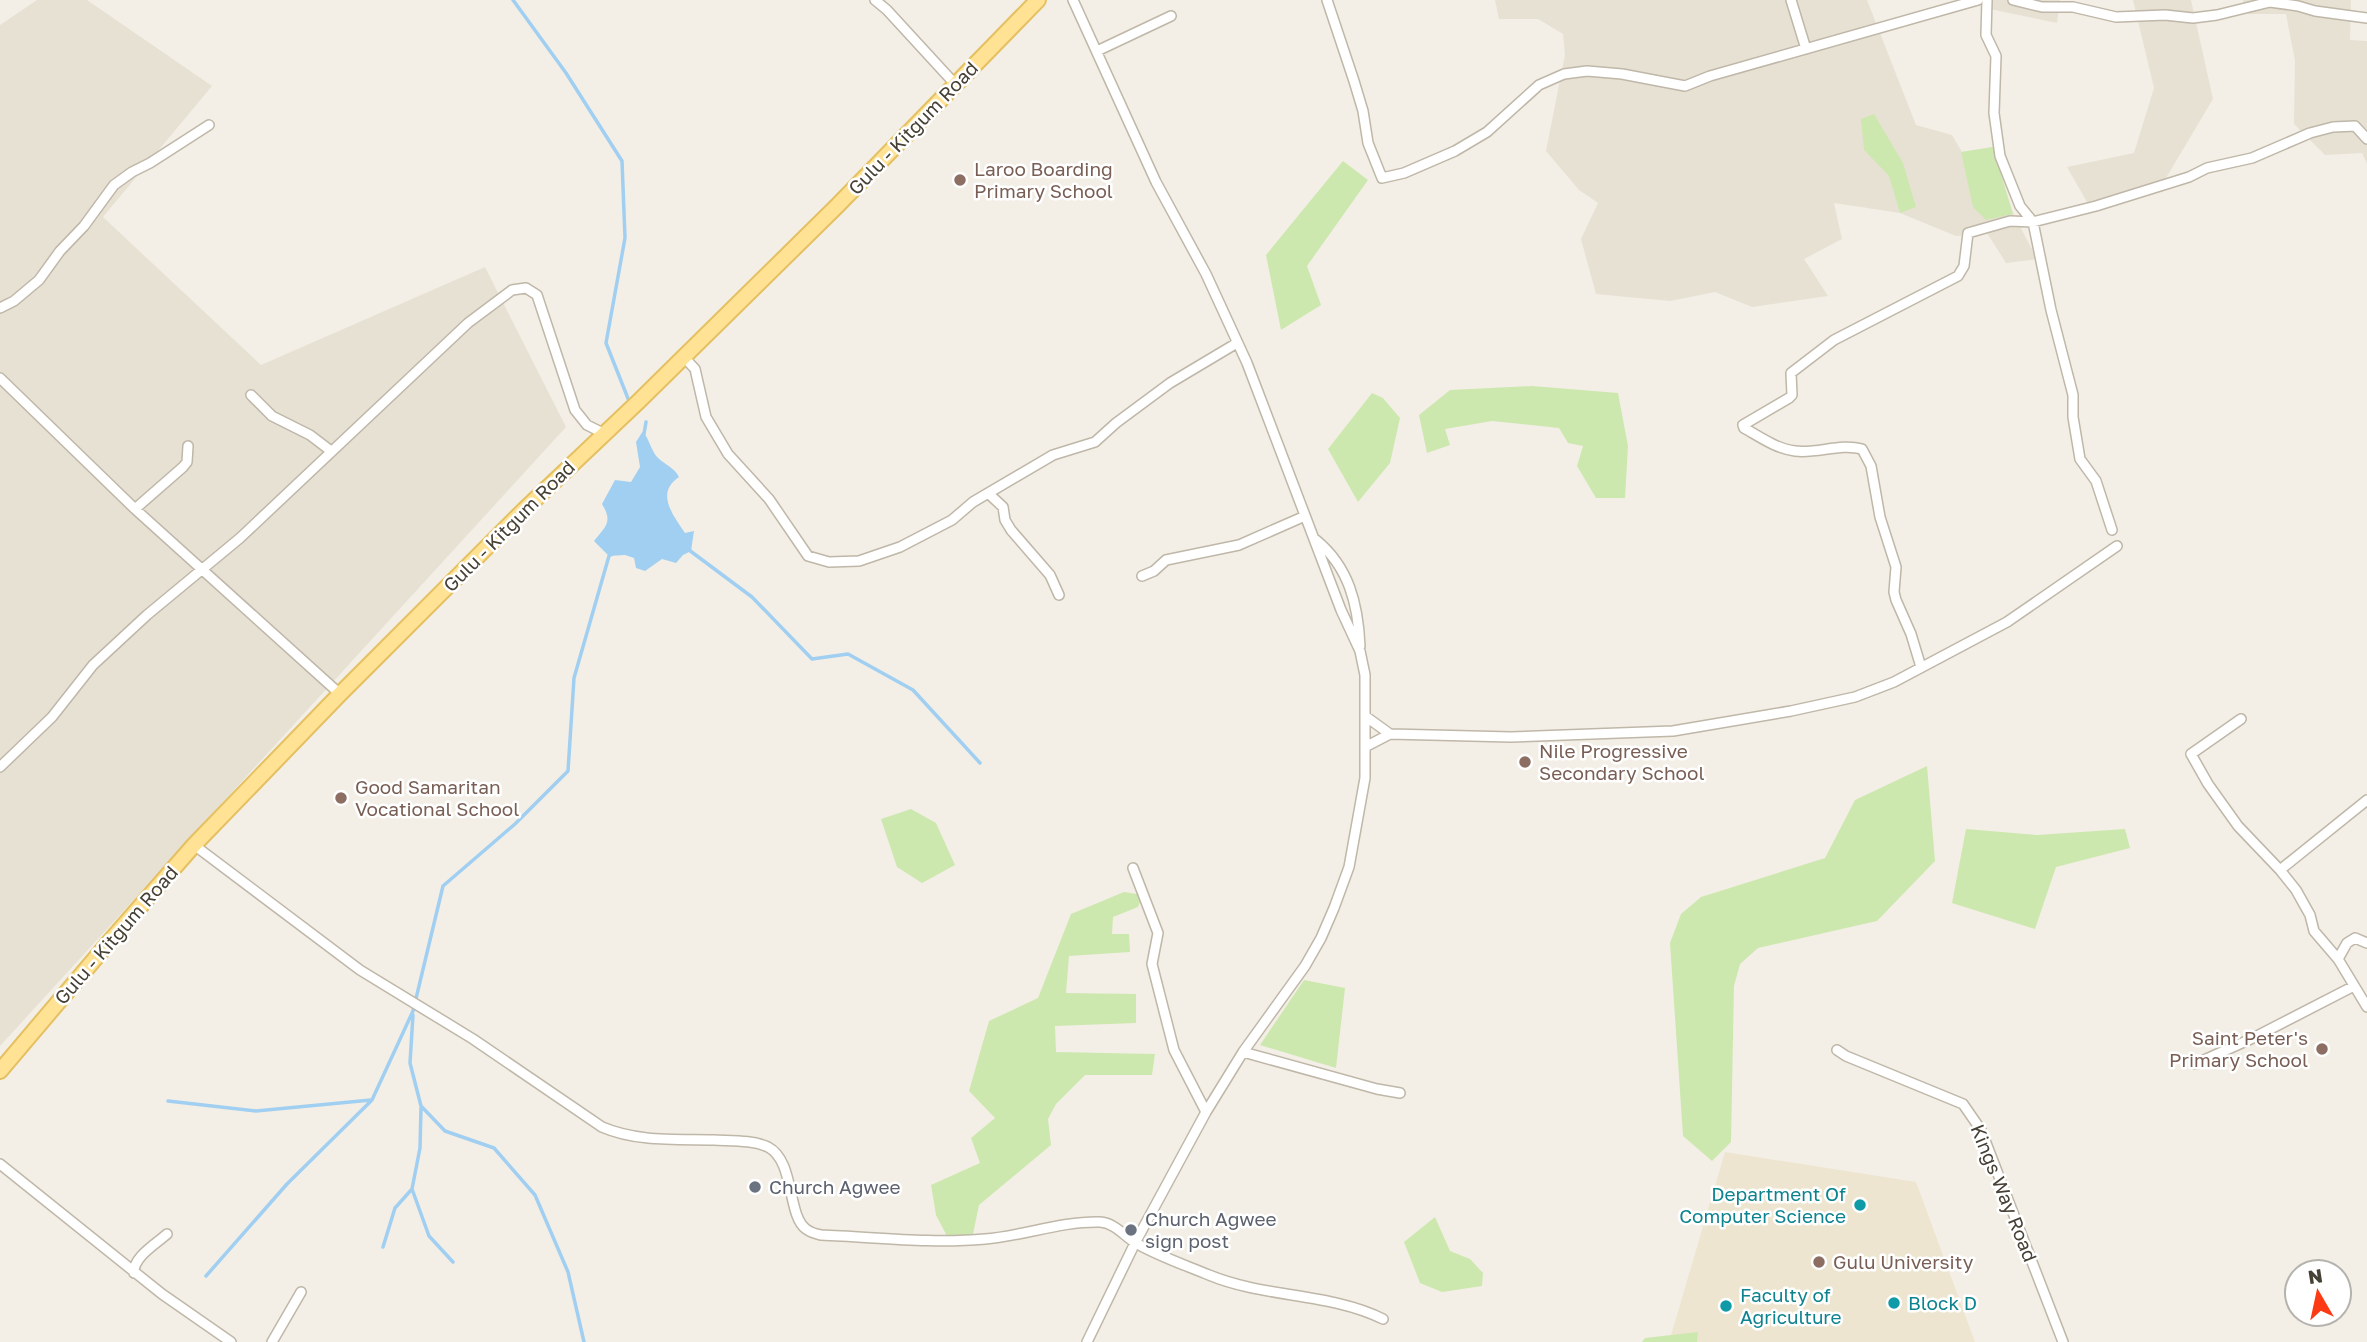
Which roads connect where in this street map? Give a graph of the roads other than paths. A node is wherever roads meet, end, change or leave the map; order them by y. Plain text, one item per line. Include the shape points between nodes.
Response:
1 (875, 0) edge
2 (1038, 0) edge
3 (1073, 0) edge
4 (1327, 0) edge
5 (1791, 0) edge
6 (1978, 0) edge
7 (1987, 0) edge
8 (2013, 0) edge
9 (1171, 16) dead end
10 (2367, 18) edge
11 (1806, 49) junction
12 (1097, 51) junction
13 (955, 84) junction
14 (209, 125) dead end
15 (2367, 139) edge
16 (2033, 222) junction
17 (0, 307) edge
18 (1237, 343) junction
19 (683, 356) junction
20 (0, 378) edge
21 (251, 395) dead end
22 (603, 433) junction
23 (188, 446) dead end
24 (331, 451) junction
25 (989, 494) junction
26 (135, 509) junction
27 (1305, 516) junction
28 (2112, 530) dead end
29 (1316, 540) junction
30 (2118, 546) dead end
31 (200, 569) junction
32 (1142, 576) dead end
33 (1059, 595) dead end
34 (1360, 651) junction
35 (1921, 667) junction
36 (340, 694) junction
37 (1365, 716) junction
38 (2241, 719) dead end
39 (1391, 734) junction
40 (1365, 747) junction
41 (0, 767) edge
42 (2367, 800) edge
43 (194, 845) junction
44 (1133, 868) dead end
45 (2280, 870) junction
46 (2367, 943) edge
47 (2338, 959) junction
48 (2354, 986) junction
49 (2367, 1007) edge
50 (1837, 1050) dead end
51 (1243, 1052) junction
52 (2195, 1064) dead end
53 (0, 1071) edge
54 (1400, 1093) dead end
55 (1206, 1112) junction
56 (0, 1164) edge
57 (167, 1234) dead end
58 (1136, 1242) junction
59 (134, 1273) junction
60 (301, 1292) dead end
61 (1383, 1319) dead end
62 (2062, 1338) edge
63 (231, 1342) edge
64 (272, 1342) edge
65 (1087, 1342) edge

1 - 13 street
2 - 13 main road, Gulu - Kitgum Road
3 - 12 street
4 - 11 street via 1382,178 1455,151 1487,132 1539,85 1564,74 1622,74 1685,86
5 - 11 street
6 - 11 street
7 - 16 street via 1986,36 1996,56 1994,113 2000,156 2020,206
8 - 10 street via 2116,17 2193,18 2270,2
9 - 12 street
12 - 18 street
13 - 19 main road, Gulu - Kitgum Road
14 - 17 street via 114,186 39,280
15 - 16 street via 2355,126 2322,130 2252,158
16 - 28 street via 2073,395 2080,459 2096,481
16 - 35 street via 2010,221 1968,233 1958,276 1833,341 1791,373 1789,398 1742,426 1779,447 1796,451 1861,449 1871,466 1880,517 1896,567 1896,600
18 - 25 street via 1170,383 1095,442 1053,455
18 - 27 street
19 - 22 main road, Gulu - Kitgum Road
19 - 25 street via 695,369 706,417 728,454 769,499 808,556 859,561 900,547
20 - 26 street
21 - 24 street via 272,416
22 - 24 street via 587,425 575,410 537,295 520,288 468,323
22 - 36 main road, Gulu - Kitgum Road
23 - 26 street via 183,467
24 - 31 street via 240,538
25 - 33 street via 1003,507 1011,530 1050,575
26 - 31 street
27 - 29 street
27 - 32 street via 1239,545 1166,560
29 - 34 street
29 - 34 street via 1331,552 1346,578 1357,612
30 - 35 street via 2007,622
31 - 36 street
31 - 41 street via 93,665 52,717
34 - 37 street via 1366,675
35 - 39 street via 1855,697 1673,731 1511,737
36 - 43 main road, Gulu - Kitgum Road
37 - 39 street
37 - 40 street
38 - 45 street via 2191,754 2213,791
39 - 40 street
40 - 51 street via 1355,842 1334,908 1305,965
42 - 45 street
43 - 53 main road, Gulu - Kitgum Road
43 - 58 street via 360,971 473,1039 601,1127 630,1137 768,1147 780,1158 800,1222 808,1231 946,1242 1102,1222
44 - 55 street via 1158,933 1152,964 1174,1050
45 - 47 street via 2310,915 2314,931
46 - 47 street via 2351,940
47 - 48 street
48 - 49 street
48 - 52 street
50 - 62 street, Kings Way Road via 1963,1104 1973,1116
51 - 54 street
51 - 55 street
55 - 58 street
56 - 59 street
57 - 59 street via 137,1261
58 - 61 street via 1212,1277 1260,1291 1358,1308
58 - 65 street
59 - 63 street
60 - 64 street

